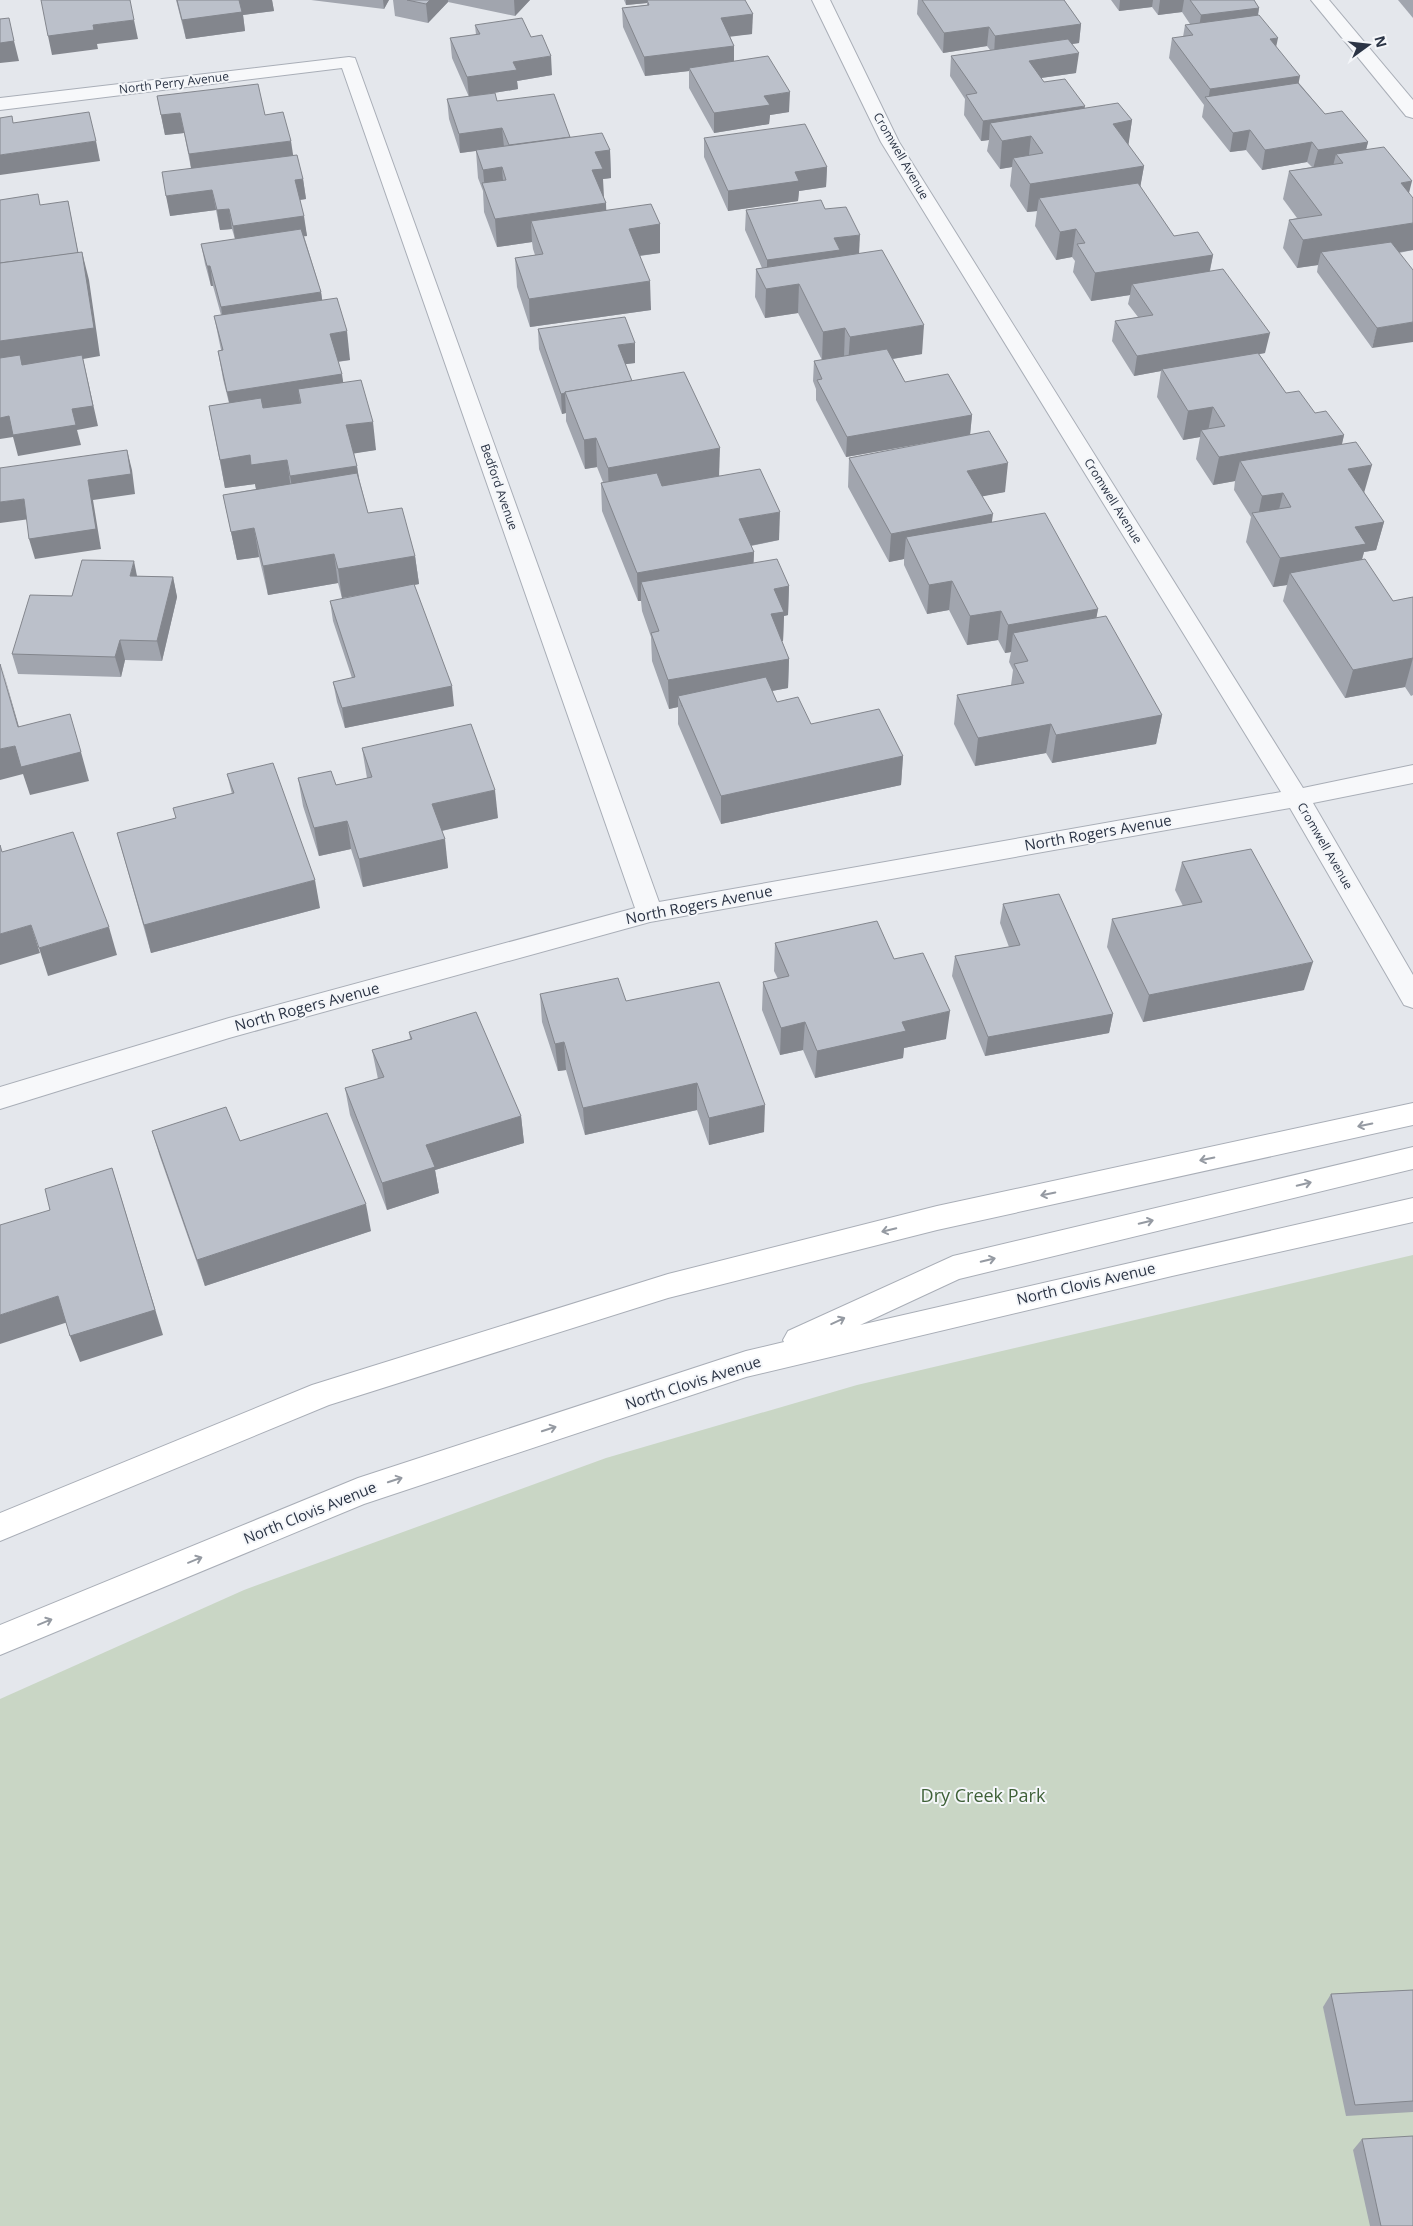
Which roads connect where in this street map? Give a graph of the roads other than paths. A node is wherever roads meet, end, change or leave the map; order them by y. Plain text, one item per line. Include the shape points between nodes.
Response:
1 (821, 0) edge
2 (1320, 0) edge
3 (349, 62) joint
4 (0, 104) edge
5 (1413, 112) edge
6 (1413, 774) edge
7 (1297, 798) junction
8 (650, 912) junction
9 (1413, 998) edge
10 (0, 1098) edge
11 (1413, 1114) edge
12 (1413, 1158) edge
13 (1413, 1210) edge
14 (746, 1364) junction
15 (0, 1527) edge
16 (0, 1640) edge

1 - 7 street, Cromwell Avenue via 890,142
2 - 5 street
3 - 4 street, North Perry Avenue
3 - 8 street, Bedford Avenue
6 - 7 street, North Rogers Avenue
7 - 8 street, North Rogers Avenue
7 - 9 street, Cromwell Avenue
8 - 10 street, North Rogers Avenue via 229,1028
11 -> 15 main road via 937,1218 668,1286 323,1394
14 -> 12 main road via 953,1268
13 - 14 main road, North Clovis Avenue
16 -> 14 main road, North Clovis Avenue via 358,1492

